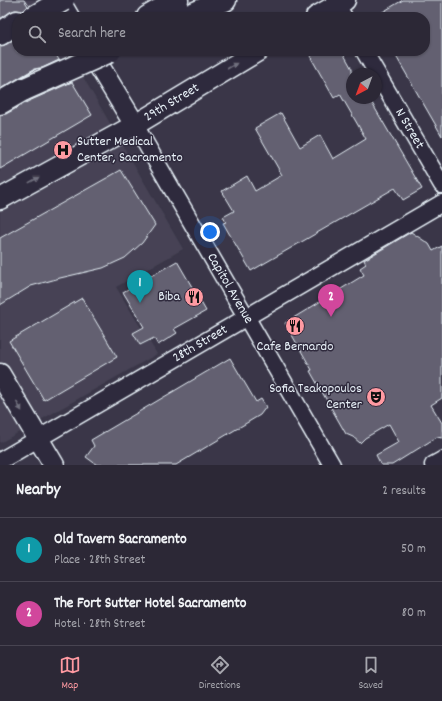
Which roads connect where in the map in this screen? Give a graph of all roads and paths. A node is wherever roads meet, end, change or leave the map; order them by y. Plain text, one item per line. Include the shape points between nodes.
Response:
1 (46, 0) edge
2 (59, 0) edge
3 (63, 0) edge
4 (176, 0) edge
5 (224, 0) edge
6 (340, 4) edge
7 (30, 12) edge
8 (43, 12) edge
9 (66, 12) edge
10 (156, 12) edge
11 (197, 12) edge
12 (325, 12) edge
13 (12, 26) edge
14 (12, 29) edge
15 (0, 35) edge
16 (81, 56) edge
17 (93, 56) edge
18 (99, 56) edge
19 (250, 56) edge
20 (367, 56) edge
21 (25, 89) junction
22 (0, 103) edge
23 (135, 125) junction
24 (442, 185) edge
25 (0, 199) edge
26 (442, 204) edge
27 (247, 318) junction
28 (0, 374) edge
29 (38, 438) junction
30 (442, 460) edge
31 (0, 461) edge
32 (54, 465) edge
33 (332, 465) edge
34 (433, 465) edge

1 - 7 highway
2 - 9 main road
3 - 8 highway, bridge
4 - 10 highway
5 - 11 highway
6 - 12 main road
13 - 15 highway
14 - 15 highway
16 - 21 highway, bridge
17 - 23 main road, Capitol Avenue
18 - 21 highway, bridge
23 -> 19 main road, 29th Street
20 - 24 street, N Street
21 - 22 highway
25 -> 23 main road, 29th Street
23 - 27 street, Capitol Avenue
26 - 27 street, 28th Street
27 - 29 street, 28th Street
27 - 33 street, Capitol Avenue
28 -> 29 main road
29 - 31 street, 28th Street
29 - 32 main road
30 - 34 street

